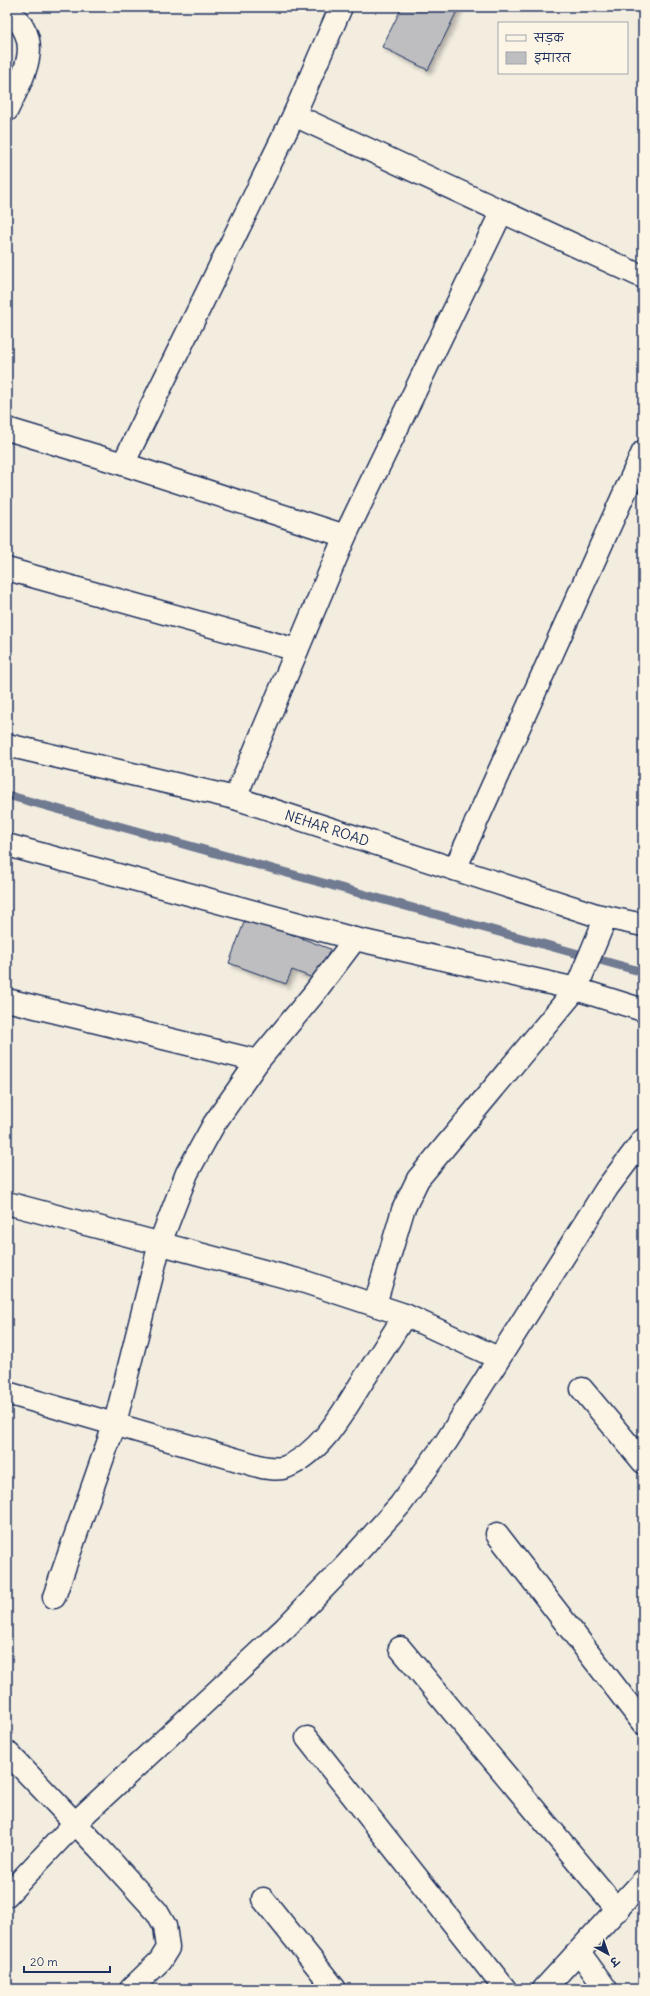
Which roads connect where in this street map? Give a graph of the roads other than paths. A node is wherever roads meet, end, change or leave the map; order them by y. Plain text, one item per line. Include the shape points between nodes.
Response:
1 (341, 7) edge
2 (7, 11) edge
3 (7, 110) edge
4 (294, 115) junction
5 (502, 211) junction
6 (643, 277) edge
7 (7, 429) edge
8 (643, 452) edge
9 (123, 464) junction
10 (345, 536) junction
11 (7, 569) edge
12 (297, 650) junction
13 (7, 745) edge
14 (235, 798) junction
15 (7, 845) edge
16 (455, 869) junction
17 (643, 925) edge
18 (602, 926) junction
19 (355, 939) junction
20 (576, 989) junction
21 (7, 1000) edge
22 (643, 1010) edge
23 (258, 1061) junction
24 (643, 1140) edge
25 (7, 1203) edge
26 (160, 1243) junction
27 (375, 1304) junction
28 (405, 1315) junction
29 (498, 1358) junction
30 (582, 1389) dead end
31 (7, 1393) edge
32 (116, 1423) junction
33 (643, 1462) edge
34 (497, 1534) dead end
35 (54, 1597) dead end
36 (400, 1648) dead end
37 (643, 1724) edge
38 (307, 1738) dead end
39 (7, 1752) edge
40 (75, 1823) junction
41 (643, 1881) edge
42 (7, 1895) edge
43 (263, 1899) dead end
44 (618, 1910) junction
45 (579, 1952) junction
46 (131, 1989) edge
47 (335, 1989) edge
48 (505, 1989) edge
49 (544, 1989) edge
50 (606, 1989) edge

1 - 4 street
2 - 3 street via 22,25 29,40 30,53
4 - 5 street
4 - 9 street
5 - 6 street
5 - 10 street
7 - 9 street
8 - 16 street
9 - 10 street
10 - 12 street
11 - 12 street
12 - 14 street
13 - 14 street, NEHAR ROAD
14 - 16 street, NEHAR ROAD
15 - 19 street
16 - 18 street, NEHAR ROAD
17 - 18 street, NEHAR ROAD
18 - 20 street
19 - 20 street
19 - 23 street
20 - 22 street
20 - 27 street via 418,1179 403,1210
21 - 23 street
23 - 26 street via 214,1124 190,1167
24 - 29 street via 607,1188
25 - 26 street
26 - 27 street via 305,1282
26 - 32 street
27 - 28 street
28 - 29 street
28 - 32 street via 340,1417 321,1441 302,1458 286,1467 262,1467
29 - 40 street via 441,1448 400,1505 345,1566 285,1628
30 - 33 street
31 - 32 street
32 - 35 street
34 - 37 street
36 - 44 street
38 - 48 street
39 - 40 street
40 - 42 street
40 - 46 street via 157,1912 165,1926 168,1948 160,1961
41 - 44 street
43 - 47 street
44 - 45 street
45 - 49 street
45 - 50 street

